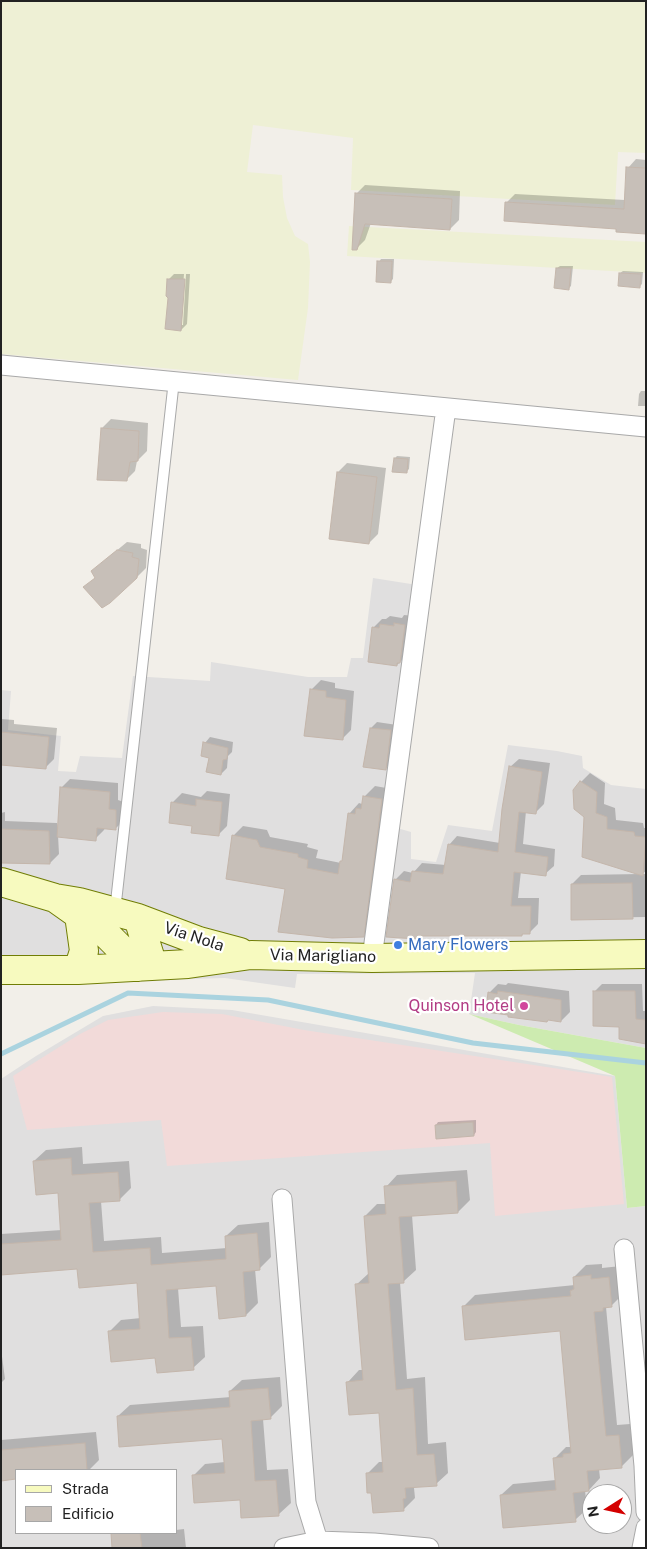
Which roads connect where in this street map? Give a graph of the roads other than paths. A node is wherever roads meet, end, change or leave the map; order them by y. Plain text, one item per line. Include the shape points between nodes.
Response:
1 (1, 365) edge
2 (174, 380) junction
3 (446, 408) junction
4 (646, 426) edge
5 (1, 882) edge
6 (55, 898) junction
7 (79, 915) junction
8 (127, 915) junction
9 (646, 954) edge
10 (251, 955) junction
11 (372, 958) junction
12 (146, 966) junction
13 (1, 970) edge
14 (78, 970) junction
15 (282, 1199) dead end
16 (624, 1249) dead end
17 (646, 1512) edge
18 (646, 1528) edge
19 (318, 1541) junction
20 (284, 1548) edge
21 (428, 1548) edge
22 (642, 1548) edge

1 - 2 street
2 - 3 street
2 - 8 lane
3 - 4 street
3 - 11 street
5 - 6 street, Via Nola
6 - 7 street, Via Nola
6 - 8 street, Via Nola
7 - 12 street, Via Nola via 93,921
7 - 14 street via 84,951
8 - 10 street, Via Nola
8 - 12 street, Via Nola
9 - 11 street, Via Marigliano
10 - 11 street, Via Marigliano
10 - 12 street, Via Marigliano
12 - 14 street, Via Marigliano
13 - 14 street, Via Marigliano
15 - 19 street via 306,1502
16 - 17 street
18 - 22 street
19 - 20 street
19 - 21 street

